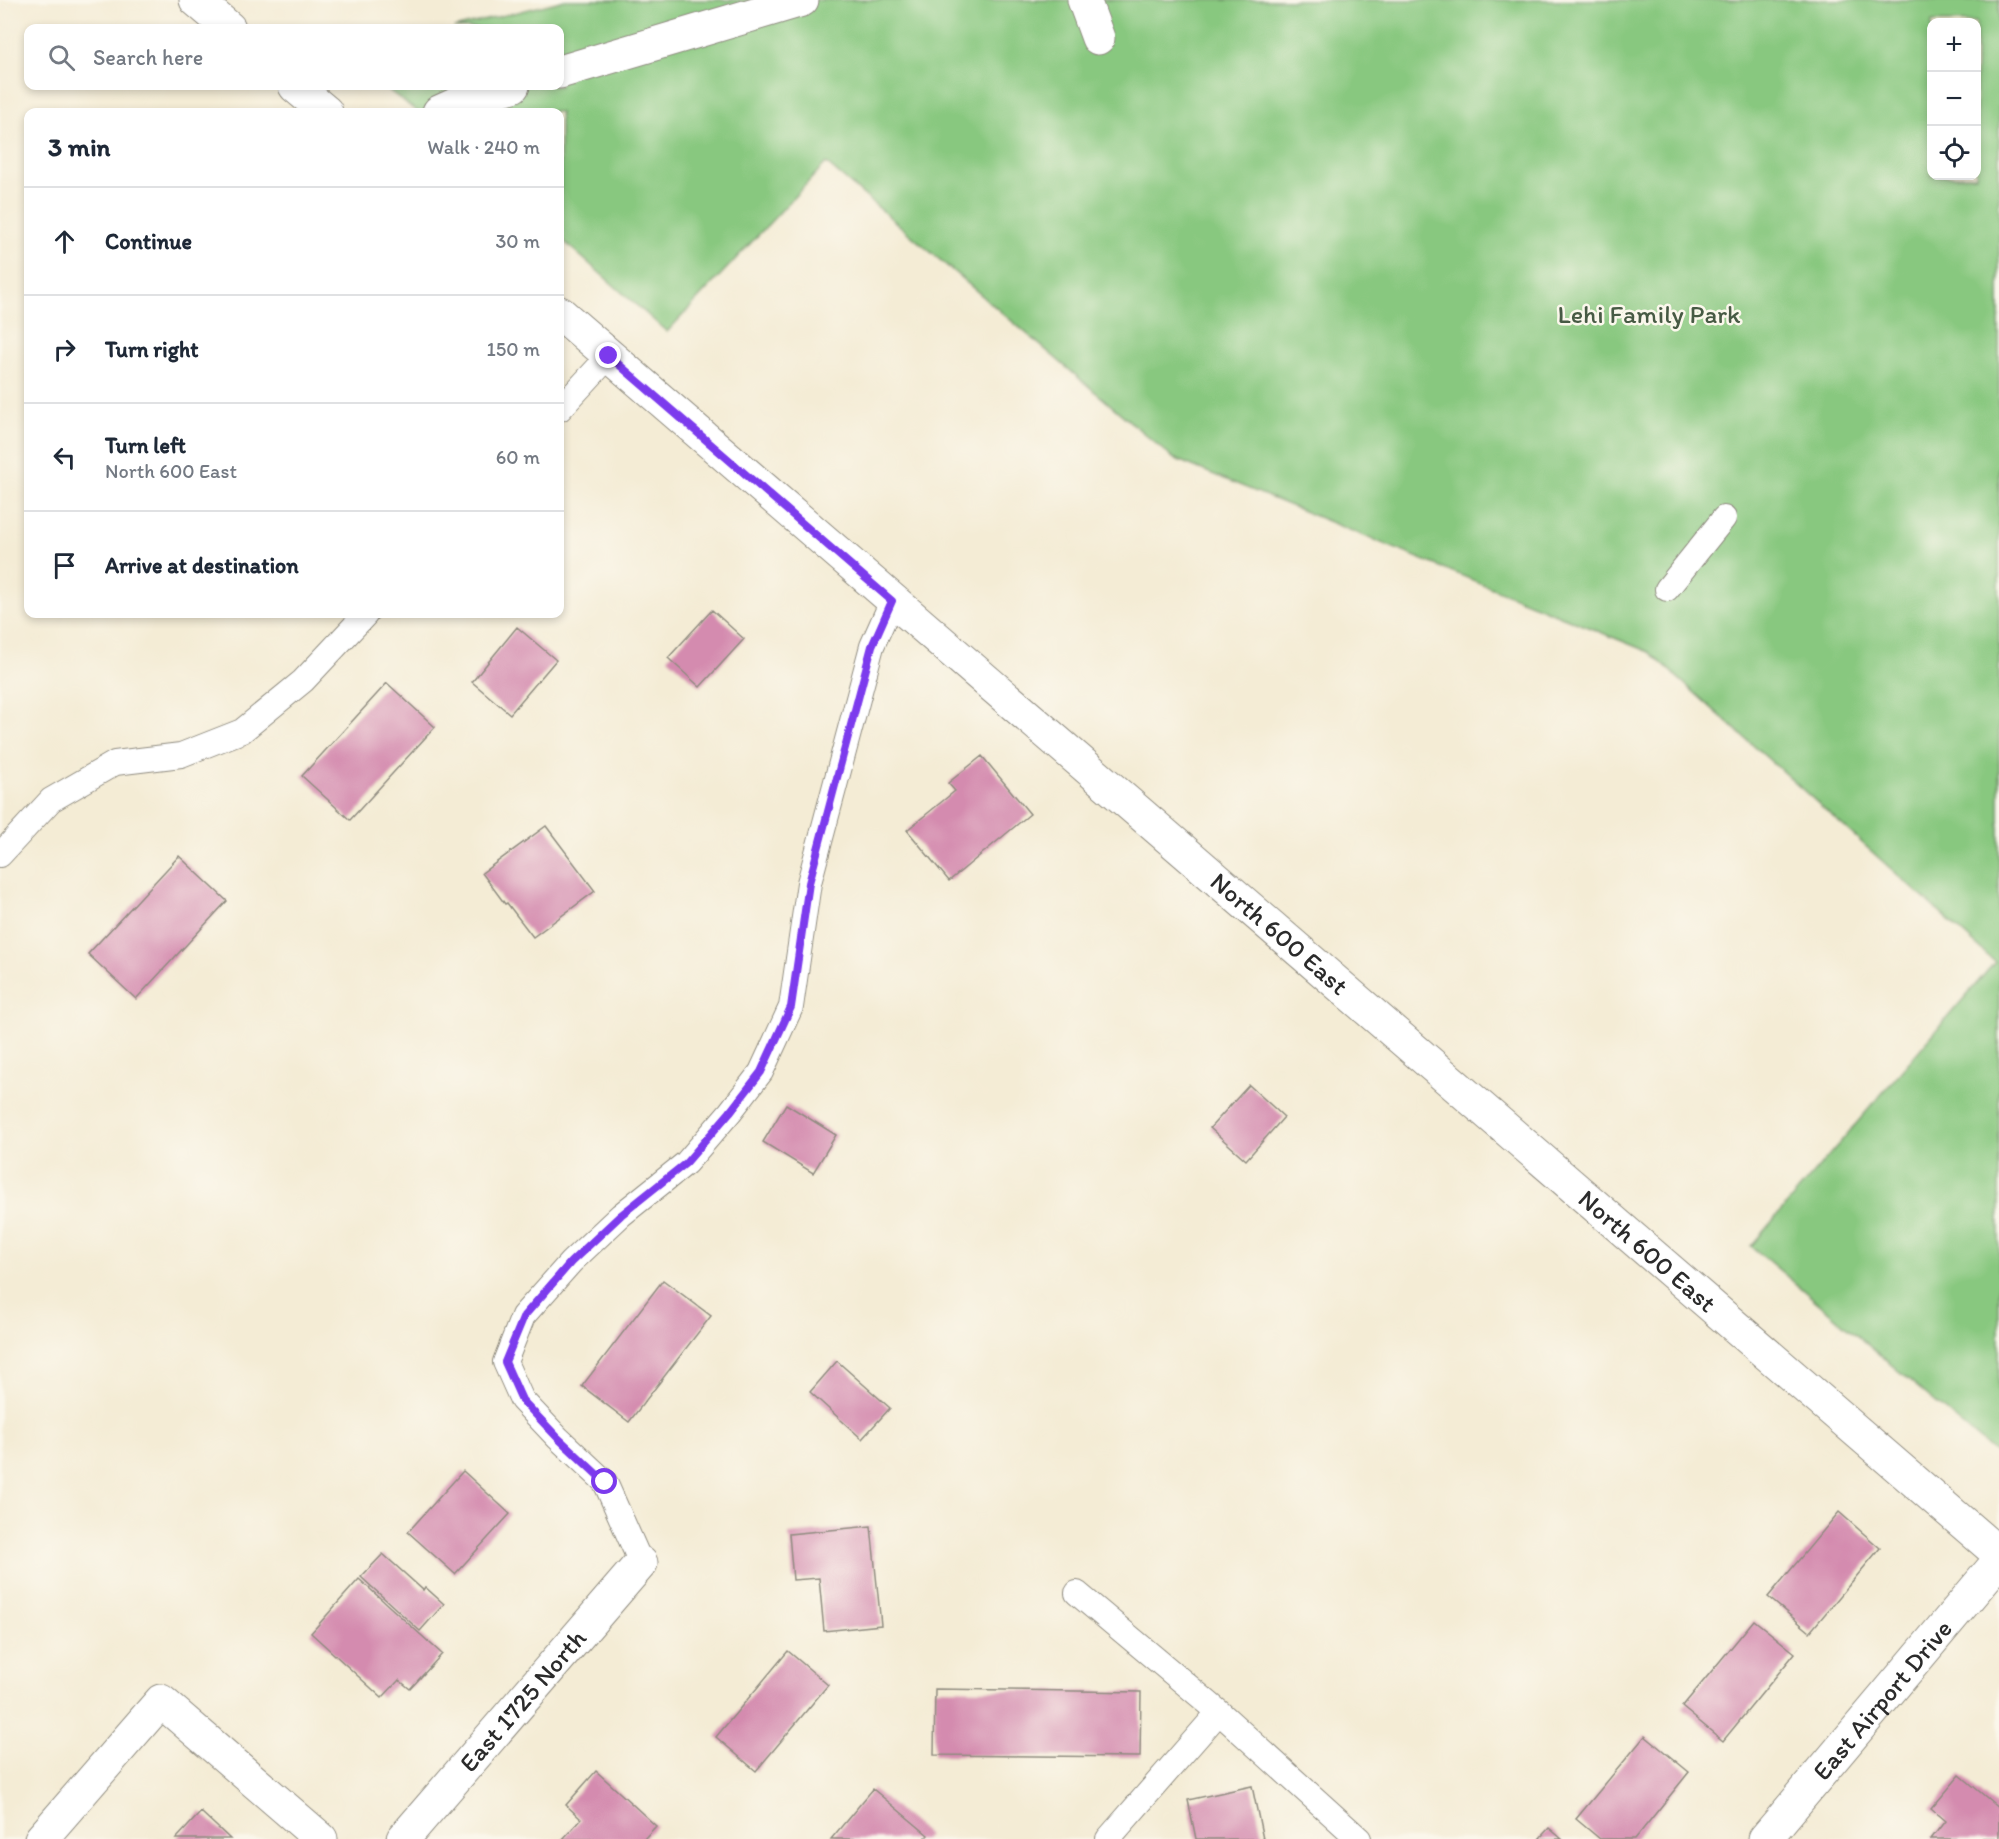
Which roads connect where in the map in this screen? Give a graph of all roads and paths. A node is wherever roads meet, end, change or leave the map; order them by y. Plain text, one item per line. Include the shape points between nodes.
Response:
1 (196, 0) edge
2 (802, 0) edge
3 (1084, 0) edge
4 (224, 24) edge
5 (1098, 38) dead end
6 (564, 71) edge
7 (300, 90) edge
8 (499, 90) edge
9 (321, 108) edge
10 (448, 108) edge
11 (564, 317) edge
12 (609, 356) junction
13 (564, 405) edge
14 (1724, 518) dead end
15 (1667, 589) dead end
16 (892, 601) junction
17 (362, 618) edge
18 (0, 855) edge
19 (1999, 1554) edge
20 (1999, 1561) edge
21 (641, 1563) joint
22 (1077, 1593) dead end
23 (1219, 1712) junction
24 (41, 1839) edge
25 (321, 1839) edge
26 (403, 1839) edge
27 (1108, 1839) edge
28 (1359, 1839) edge
29 (1766, 1839) edge

1 - 4 street
2 - 6 street
3 - 5 street
7 - 9 street
8 - 10 street
11 - 12 street, North 600 East
12 - 13 lane
12 - 16 street, North 600 East
14 - 15 lane
16 - 19 street, North 600 East
16 - 21 lane via 872,646 809,883 791,1007 761,1072 686,1163 571,1262 524,1316 505,1362 522,1400 605,1482
17 - 18 lane via 303,681 242,731 181,755 115,763 51,800
20 - 29 street, East Airport Drive
21 - 26 street, East 1725 North
22 - 23 lane
23 - 27 lane
23 - 28 lane
24 - 25 street via 161,1701

